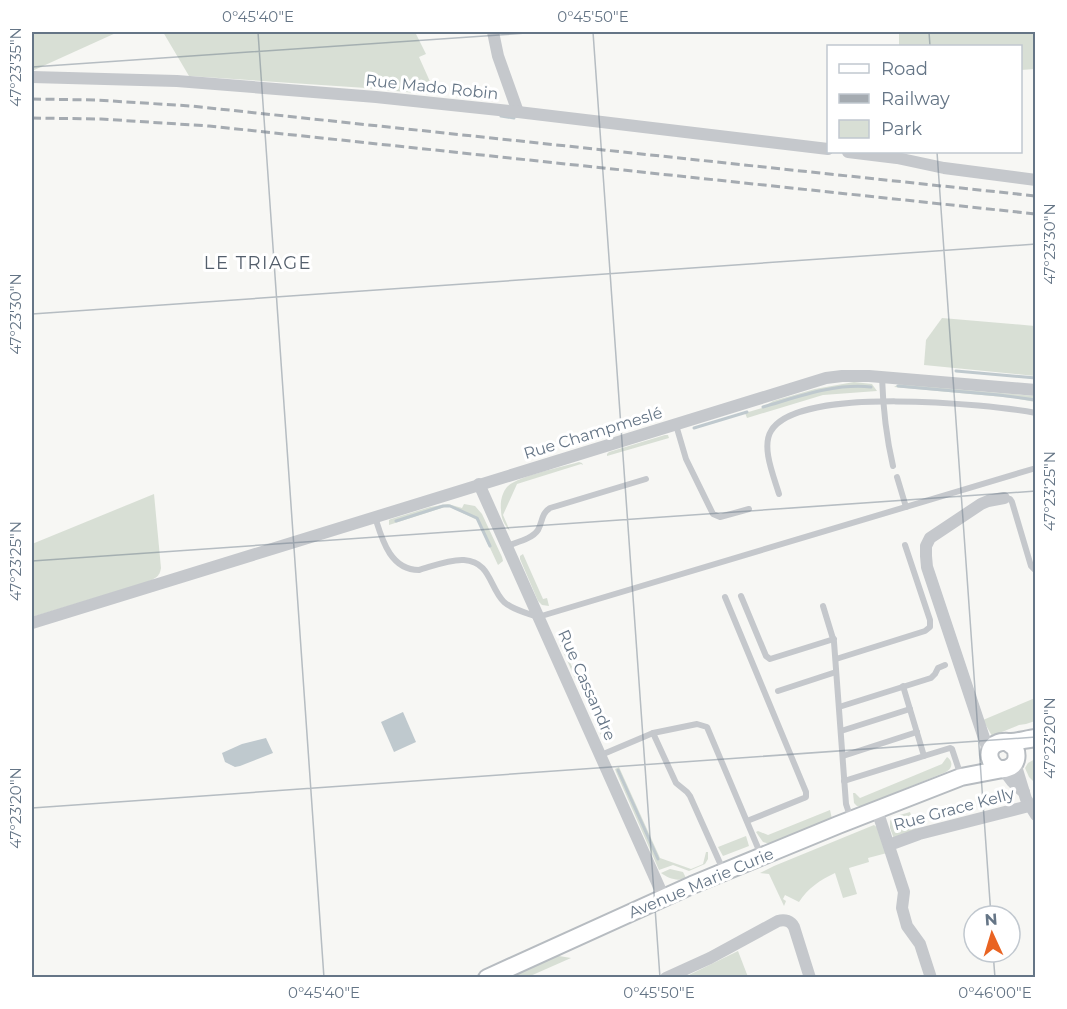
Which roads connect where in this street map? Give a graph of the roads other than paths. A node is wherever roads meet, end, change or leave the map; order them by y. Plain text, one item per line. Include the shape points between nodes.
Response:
1 (493, 32) edge
2 (32, 77) edge
3 (518, 112) junction
4 (827, 149) edge
5 (856, 153) edge
6 (1035, 180) edge
7 (882, 377) junction
8 (1035, 390) edge
9 (883, 402) junction
10 (1035, 413) edge
11 (676, 424) junction
12 (893, 465) dead end
13 (1035, 468) edge
14 (897, 477) dead end
15 (646, 479) dead end
16 (479, 484) junction
17 (779, 494) dead end
18 (1004, 498) joint
19 (906, 507) junction
20 (748, 509) dead end
21 (375, 517) junction
22 (905, 545) dead end
23 (507, 546) junction
24 (1035, 571) edge
25 (725, 597) dead end
26 (741, 597) dead end
27 (823, 606) dead end
28 (538, 616) junction
29 (32, 623) edge
30 (834, 639) junction
31 (836, 659) junction
32 (945, 665) dead end
33 (836, 672) junction
34 (903, 686) junction
35 (778, 691) dead end
36 (839, 707) junction
37 (910, 710) junction
38 (841, 731) junction
39 (917, 732) junction
40 (653, 733) junction
41 (1035, 738) edge
42 (993, 745) junction
43 (1035, 747) edge
44 (600, 755) junction
45 (843, 756) junction
46 (924, 756) junction
47 (1009, 765) junction
48 (959, 770) junction
49 (844, 781) junction
50 (1030, 791) edge
51 (916, 794) junction
52 (877, 810) junction
53 (1032, 810) edge
54 (851, 820) junction
55 (747, 821) junction
56 (889, 845) junction
57 (762, 856) junction
58 (724, 872) junction
59 (664, 898) junction
60 (487, 978) edge
61 (666, 978) edge
62 (810, 978) edge
63 (931, 978) edge

1 - 3 street
2 - 3 street, Rue Mado Robin via 177,81
3 - 4 street, Rue Mado Robin
5 - 6 street
7 - 8 street, Rue Champmeslé
7 - 9 lane
7 - 11 street, Rue Champmeslé via 826,378
9 - 10 lane via 987,405
9 - 12 lane
9 - 17 lane via 815,408 791,415 775,426 767,445
11 - 16 street, Rue Champmeslé
11 - 20 lane via 686,459 713,514 720,517
13 - 19 lane
14 - 19 lane
15 - 23 lane via 550,508 544,512 537,531
16 - 21 street, Rue Champmeslé
16 - 23 street, Rue Cassandre
18 - 24 lane via 1012,502
18 - 42 street via 981,504 939,531 926,546 927,567 979,723
19 - 28 lane
21 - 28 lane via 388,551 403,566 419,570 467,560 481,566 504,601
21 - 29 street, Rue Champmeslé
22 - 31 lane via 930,627
23 - 28 street, Rue Cassandre
25 - 55 lane via 806,792 804,798
26 - 30 lane via 770,659
27 - 30 lane
28 - 44 street, Rue Cassandre
30 - 31 lane
31 - 33 lane
32 - 34 lane via 931,678
33 - 35 lane
33 - 36 lane
34 - 36 lane
34 - 37 lane
36 - 38 lane
37 - 38 lane
37 - 39 lane
38 - 45 lane
39 - 45 lane
39 - 46 lane
40 - 44 lane
40 - 55 lane via 697,724 707,727
40 - 58 lane via 675,783 690,796
41 - 42 main road, Avenue Marie Curie
42 - 47 main road via 990,759 994,765
42 - 47 main road via 1013,746 1016,751
42 - 48 main road, Avenue Marie Curie via 980,762
43 - 47 main road, Avenue Marie Curie
44 - 59 street, Rue Cassandre
45 - 49 lane
46 - 48 lane via 950,748
46 - 49 lane
47 - 50 street
47 - 51 main road, Avenue Marie Curie
48 - 51 main road, Avenue Marie Curie
49 - 54 lane
50 - 53 street
51 - 52 main road, Avenue Marie Curie
52 - 54 main road, Avenue Marie Curie
52 - 56 street
53 - 56 street, Rue Grace Kelly via 919,834
54 - 57 main road, Avenue Marie Curie
55 - 57 lane
56 - 63 street via 903,892 907,926 921,944
57 - 58 main road, Avenue Marie Curie
58 - 59 main road, Avenue Marie Curie
59 - 60 main road, Avenue Marie Curie
61 - 62 street via 784,920 794,927

